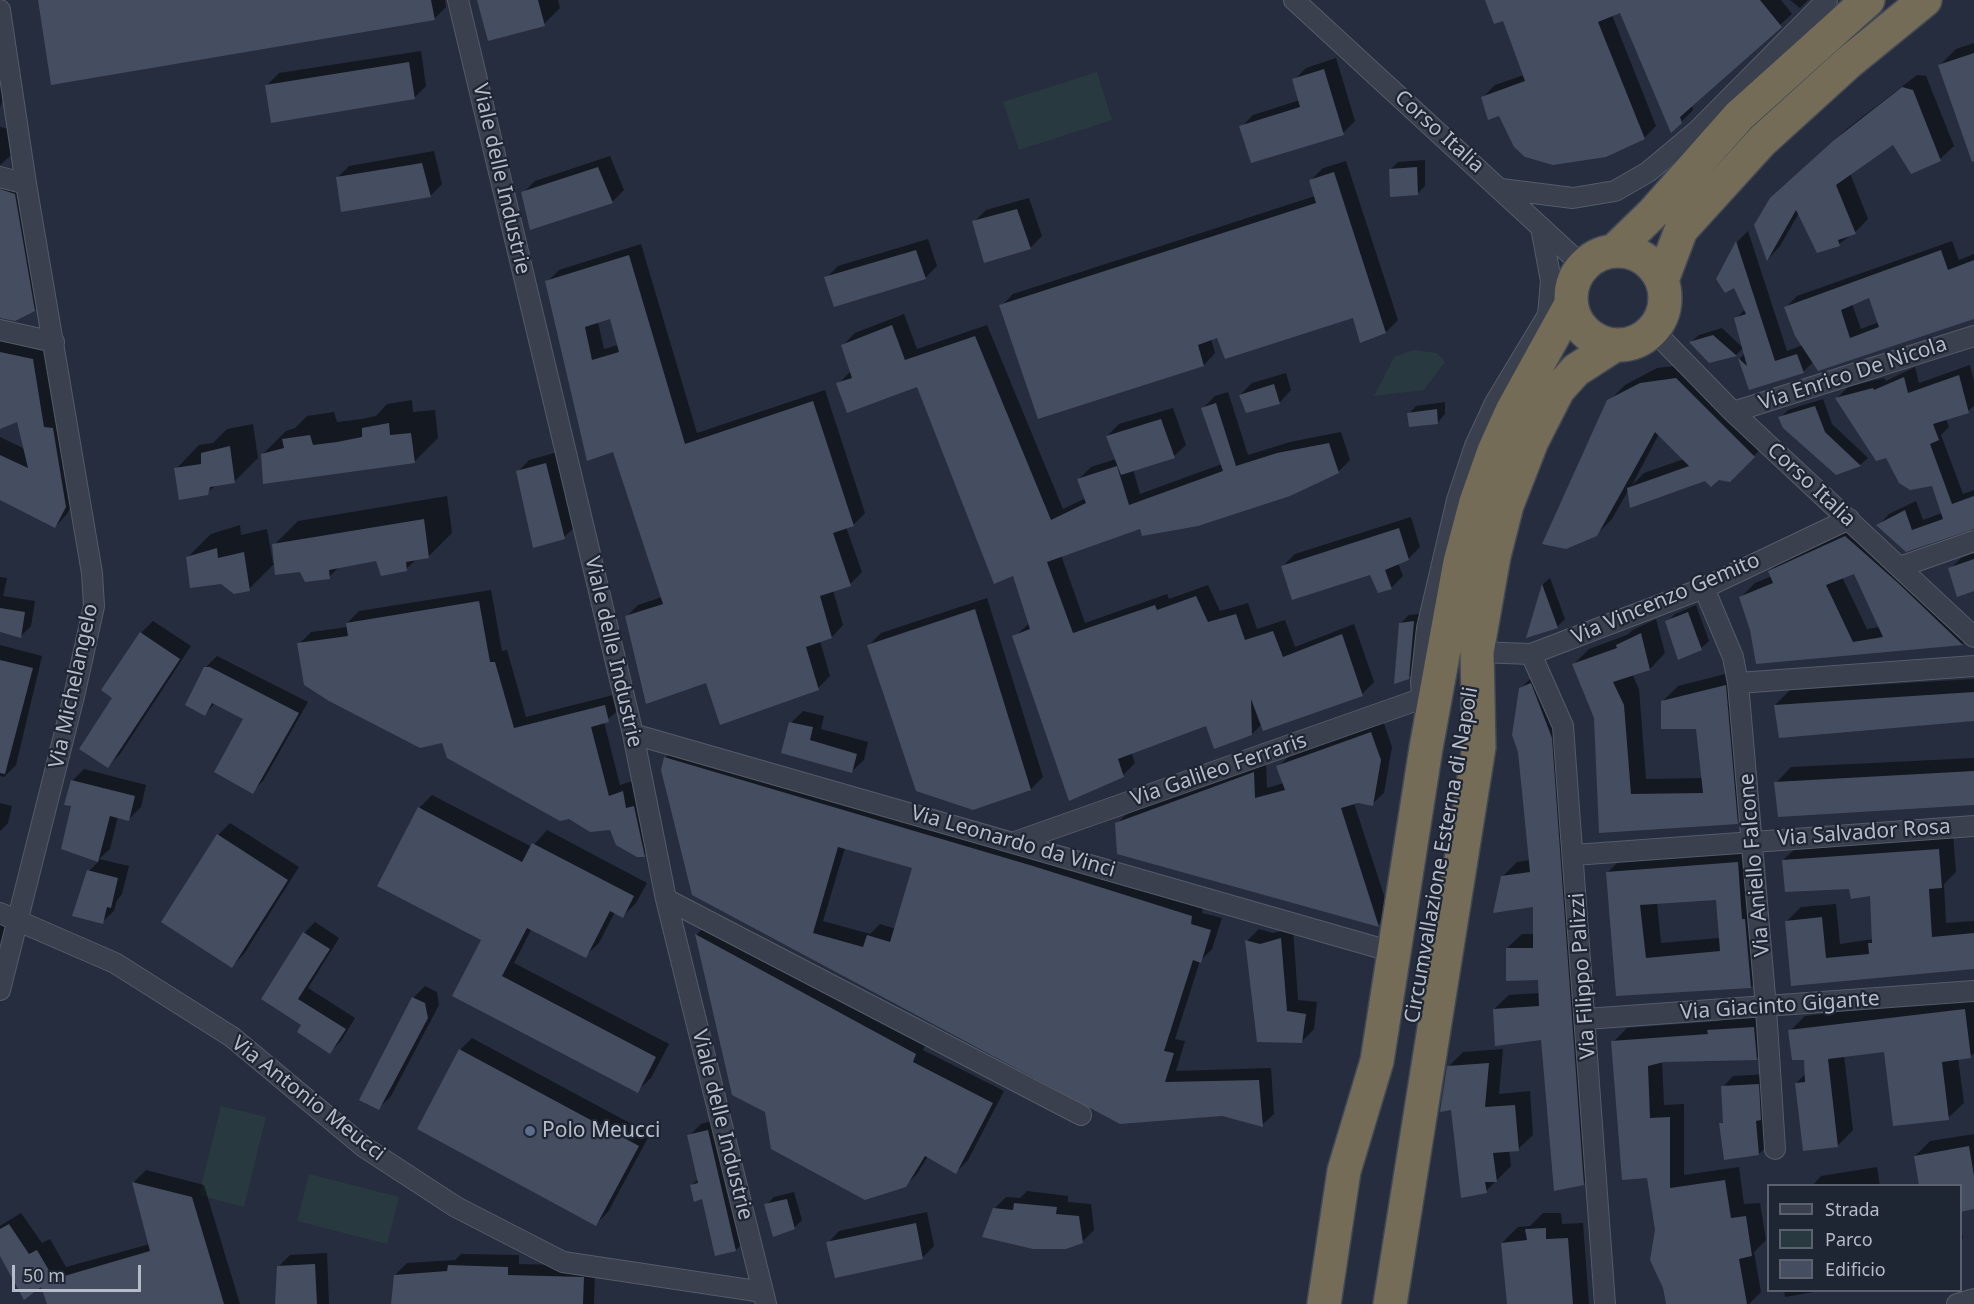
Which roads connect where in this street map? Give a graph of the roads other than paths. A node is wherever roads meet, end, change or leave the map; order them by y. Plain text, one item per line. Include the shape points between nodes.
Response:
1 (458, 0) edge
2 (1294, 0) edge
3 (1827, 0) edge
4 (1868, 0) edge
5 (1925, 0) edge
6 (0, 10) edge
7 (0, 177) edge
8 (26, 184) junction
9 (1501, 189) junction
10 (1541, 227) junction
11 (1615, 250) junction
12 (1583, 267) junction
13 (1662, 280) junction
14 (1570, 304) junction
15 (1652, 329) junction
16 (0, 330) edge
17 (1974, 336) edge
18 (54, 342) junction
19 (1615, 345) junction
20 (1732, 412) junction
21 (1849, 519) junction
22 (1974, 541) edge
23 (1900, 567) junction
24 (1704, 588) junction
25 (1974, 637) edge
26 (1478, 652) junction
27 (1531, 654) junction
28 (1974, 666) edge
29 (1738, 683) junction
30 (1423, 698) junction
31 (633, 734) junction
32 (1426, 748) junction
33 (1974, 825) edge
34 (1753, 840) junction
35 (1015, 842) junction
36 (1574, 855) junction
37 (666, 899) junction
38 (9, 917) edge
39 (1393, 952) junction
40 (0, 990) edge
41 (1974, 991) edge
42 (1766, 1008) junction
43 (1586, 1019) junction
44 (1392, 1060) junction
45 (1081, 1115) dead end
46 (1775, 1149) dead end
47 (765, 1298) edge
48 (1974, 1299) edge
49 (1324, 1304) edge
50 (1340, 1304) edge
51 (1367, 1304) edge
52 (1390, 1304) edge
53 (1605, 1304) edge
54 (1957, 1304) edge

1 - 31 street, Viale delle Industrie
2 - 9 street, Corso Italia
3 - 9 street via 1697,130 1648,172 1615,191 1573,198
4 - 11 highway via 1739,116
5 - 13 highway via 1762,141 1681,230
6 - 8 street, Via Michelangelo
7 - 8 street
8 - 18 street, Via Michelangelo
9 - 10 street, Corso Italia
10 - 12 street, Corso Italia
10 - 30 street via 1551,281 1548,315 1495,403 1475,446 1441,560 1427,628
11 - 12 highway via 1600,253
11 - 13 highway via 1643,258
12 - 14 highway, Circumvallazione Esterna di Napoli via 1571,287
13 - 15 highway via 1664,310
14 - 19 highway via 1585,333 1599,342
14 - 32 highway, Circumvallazione Esterna di Napoli via 1512,411 1476,502 1460,562
15 - 19 highway via 1632,343
15 - 20 street, Corso Italia
16 - 18 street
17 - 20 street, Via Enrico De Nicola
18 - 38 street, Via Michelangelo via 94,606
19 - 26 highway via 1576,370 1558,390 1532,441 1507,506 1494,556
20 - 21 street, Corso Italia
21 - 23 street, Corso Italia
21 - 24 street, Via Vincenzo Gemito
22 - 23 street
23 - 25 street, Corso Italia
24 - 27 street, Via Vincenzo Gemito
24 - 29 street, Via Aniello Falcone via 1733,657
26 - 27 street, Via Vincenzo Gemito
26 - 44 highway, Circumvallazione Esterna di Napoli
26 - 52 highway via 1479,747
27 - 36 street, Via Filippo Palizzi via 1563,726
28 - 29 street
29 - 34 street, Via Aniello Falcone
30 - 32 street
30 - 35 street, Via Galileo Ferraris
31 - 35 street, Via Leonardo da Vinci
31 - 37 street, Viale delle Industrie
32 - 39 highway, Circumvallazione Esterna di Napoli
33 - 34 street, Via Salvador Rosa
34 - 36 street, Via Salvador Rosa
34 - 42 street, Via Aniello Falcone
35 - 39 street, Via Leonardo da Vinci
36 - 43 street, Via Filippo Palizzi
37 - 45 street
37 - 47 street, Viale delle Industrie
38 - 40 street, Via Michelangelo
38 - 47 street, Via Antonio Meucci via 115,963 232,1037 364,1147 456,1207 563,1262
39 - 44 highway, Circumvallazione Esterna di Napoli
41 - 42 street, Via Giacinto Gigante
42 - 43 street, Via Giacinto Gigante
42 - 46 street, Via Aniello Falcone
43 - 53 street, Via Filippo Palizzi
44 - 49 highway via 1344,1172
44 - 50 highway
44 - 51 highway
48 - 54 street

